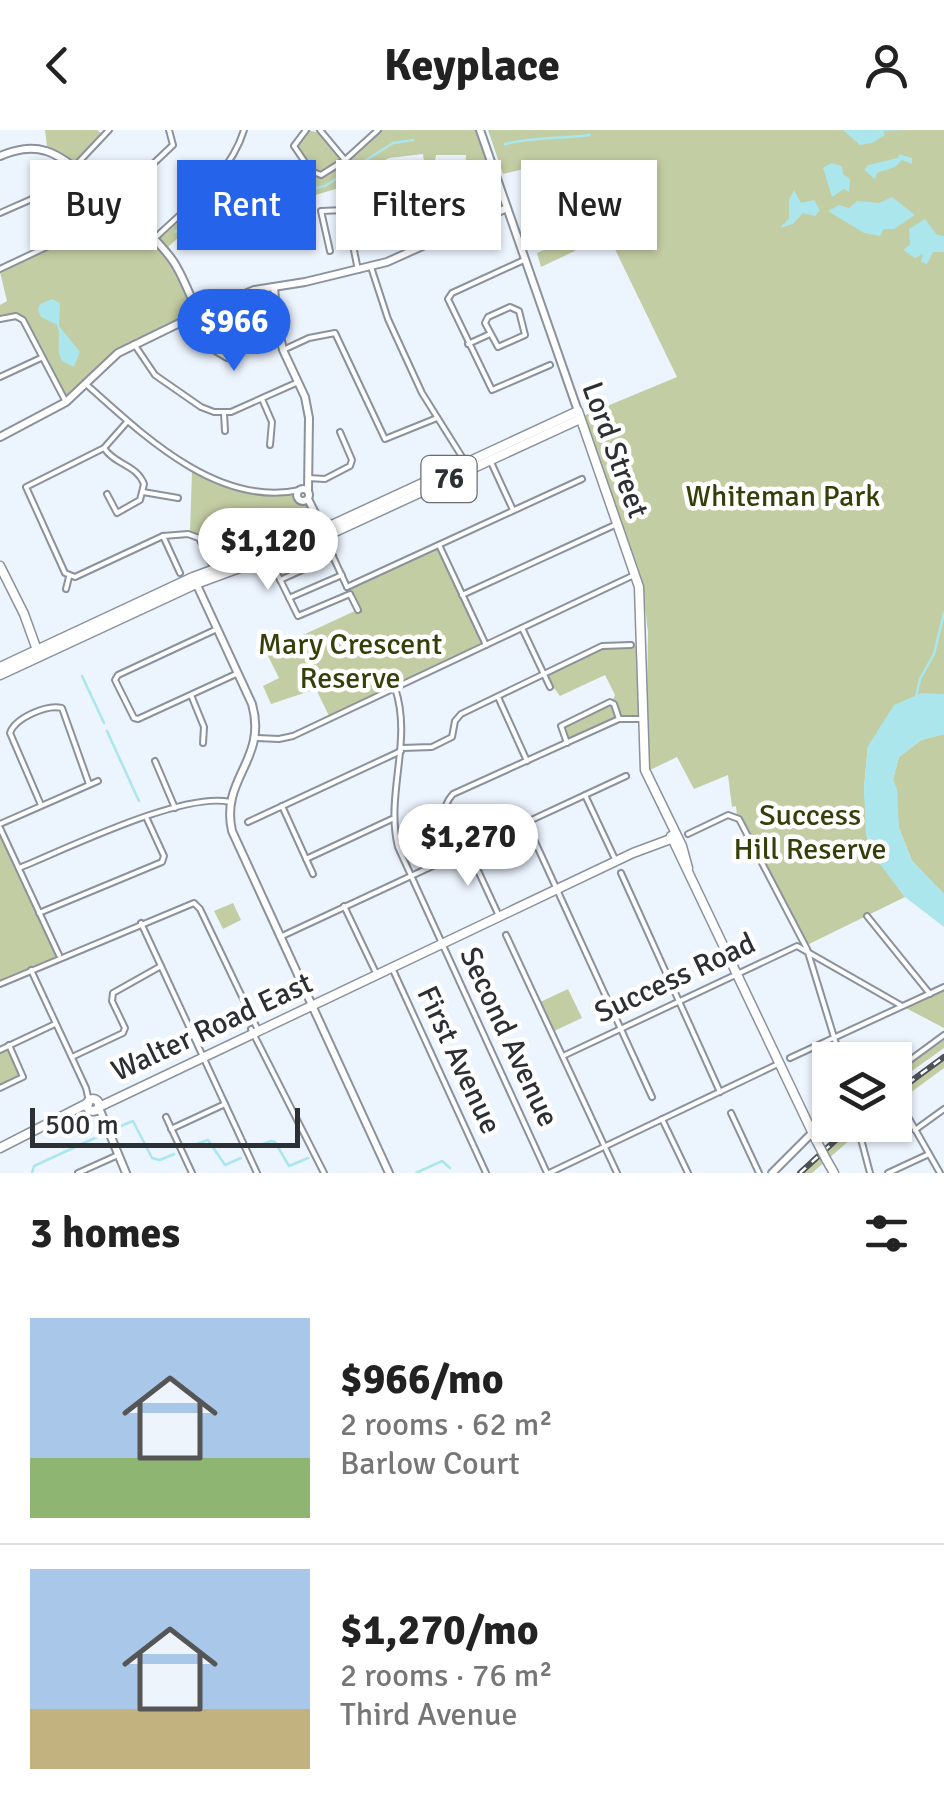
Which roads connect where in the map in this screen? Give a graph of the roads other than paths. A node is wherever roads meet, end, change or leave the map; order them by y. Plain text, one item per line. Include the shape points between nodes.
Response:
1 (109, 130) edge
2 (169, 130) edge
3 (244, 130) edge
4 (306, 130) edge
5 (320, 130) edge
6 (378, 130) edge
7 (480, 130) edge
8 (0, 156) edge
9 (66, 160) edge
10 (81, 160) edge
11 (156, 160) edge
12 (345, 160) joint
13 (336, 166) edge
14 (506, 208) junction
15 (336, 210) edge
16 (501, 210) edge
17 (0, 213) edge
18 (408, 229) joint
19 (157, 236) edge
20 (157, 243) edge
21 (354, 250) edge
22 (417, 250) edge
23 (330, 251) dead end
24 (524, 260) junction
25 (371, 267) junction
26 (0, 269) edge
27 (358, 270) junction
28 (274, 286) junction
29 (212, 308) junction
30 (198, 314) junction
31 (0, 319) edge
32 (186, 320) junction
33 (490, 334) junction
34 (134, 344) junction
35 (468, 344) junction
36 (283, 350) junction
37 (41, 358) junction
38 (550, 365) dead end
39 (0, 377) edge
40 (298, 382) junction
41 (87, 385) junction
42 (262, 398) junction
43 (66, 402) junction
44 (224, 412) junction
45 (579, 415) junction
46 (437, 418) junction
47 (127, 422) junction
48 (225, 431) dead end
49 (340, 432) dead end
50 (0, 437) edge
51 (270, 445) dead end
52 (104, 448) junction
53 (490, 460) junction
54 (465, 463) junction
55 (582, 479) dead end
56 (308, 480) junction
57 (143, 492) junction
58 (107, 494) dead end
59 (301, 494) junction
60 (178, 498) dead end
61 (513, 510) junction
62 (618, 523) junction
63 (322, 532) junction
64 (163, 536) junction
65 (438, 545) junction
66 (333, 556) junction
67 (270, 557) junction
68 (0, 566) edge
69 (214, 568) junction
70 (180, 573) dead end
71 (342, 575) junction
72 (637, 576) junction
73 (68, 577) junction
74 (280, 580) junction
75 (194, 581) junction
76 (347, 587) junction
77 (66, 589) dead end
78 (350, 594) junction
79 (462, 596) junction
80 (289, 598) junction
81 (358, 610) dead end
82 (522, 628) junction
83 (217, 629) junction
84 (486, 645) junction
85 (630, 645) dead end
86 (37, 650) junction
87 (53, 650) junction
88 (30, 661) junction
89 (0, 671) edge
90 (238, 673) junction
91 (545, 676) junction
92 (550, 687) dead end
93 (395, 688) junction
94 (191, 695) junction
95 (498, 698) junction
96 (642, 719) junction
97 (619, 720) junction
98 (257, 738) junction
99 (203, 743) dead end
100 (567, 743) junction
101 (401, 749) junction
102 (527, 761) junction
103 (155, 762) dead end
104 (626, 776) dead end
105 (98, 781) dead end
106 (89, 784) junction
107 (584, 795) junction
108 (230, 802) junction
109 (41, 805) junction
110 (282, 806) junction
111 (175, 809) junction
112 (146, 817) junction
113 (392, 819) junction
114 (248, 822) dead end
115 (526, 822) junction
116 (0, 826) edge
117 (688, 834) dead end
118 (674, 838) junction
119 (468, 849) junction
120 (457, 854) junction
121 (306, 859) junction
122 (616, 862) junction
123 (18, 868) junction
124 (313, 874) dead end
125 (621, 874) dead end
126 (410, 876) junction
127 (558, 888) junction
128 (344, 906) junction
129 (39, 913) junction
130 (499, 916) junction
131 (867, 916) dead end
132 (142, 923) junction
133 (506, 934) dead end
134 (280, 936) junction
135 (441, 943) junction
136 (807, 949) junction
137 (60, 957) junction
138 (161, 966) junction
139 (391, 966) junction
140 (31, 970) junction
141 (376, 973) junction
142 (738, 974) junction
143 (0, 984) edge
144 (944, 987) edge
145 (930, 994) junction
146 (680, 1001) junction
147 (311, 1004) junction
148 (902, 1006) junction
149 (56, 1024) junction
150 (621, 1028) junction
151 (254, 1030) junction
152 (944, 1036) edge
153 (836, 1037) junction
154 (837, 1042) edge
155 (9, 1046) junction
156 (0, 1050) edge
157 (203, 1054) junction
158 (563, 1056) junction
159 (72, 1057) junction
160 (790, 1058) dead end
161 (912, 1058) edge
162 (778, 1064) junction
163 (0, 1088) edge
164 (720, 1092) junction
165 (652, 1097) dead end
166 (225, 1104) junction
167 (94, 1105) junction
168 (944, 1109) edge
169 (731, 1113) dead end
170 (166, 1117) dead end
171 (662, 1119) junction
172 (912, 1125) edge
173 (812, 1126) edge
174 (172, 1129) junction
175 (915, 1130) junction
176 (812, 1135) edge
177 (819, 1142) edge
178 (862, 1142) edge
179 (605, 1146) junction
180 (0, 1148) edge
181 (929, 1154) junction
182 (118, 1155) junction
183 (834, 1172) edge
184 (78, 1173) edge
185 (126, 1173) edge
186 (192, 1173) edge
187 (258, 1173) edge
188 (324, 1173) edge
189 (390, 1173) edge
190 (486, 1173) edge
191 (548, 1173) edge
192 (617, 1173) edge
193 (688, 1173) edge
194 (759, 1173) edge
195 (772, 1173) edge
196 (870, 1173) edge
197 (888, 1173) edge
198 (940, 1173) edge

1 - 10 street
2 - 11 street via 173,144
3 - 19 street via 219,175
4 - 13 street via 294,146 315,174
5 - 12 street
6 - 12 street
7 - 14 street, Lord Street
8 - 9 street via 39,149
14 - 16 street
14 - 24 street, Lord Street
15 - 23 street via 321,211
17 - 26 street via 32,200 53,216 60,234 58,242
18 - 18 street via 438,213 422,172 396,184
20 - 30 street
21 - 27 street
22 - 25 street
24 - 35 street via 450,295
24 - 45 street, Lord Street
25 - 27 street
25 - 46 street
27 - 28 street
28 - 29 street
28 - 36 street
29 - 30 street
29 - 32 street via 233,351 230,358 198,341
30 - 32 street
31 - 37 street via 21,318
32 - 34 street
33 - 33 street via 501,348 524,337 517,308 488,318
33 - 35 street
34 - 41 street
34 - 44 street via 155,375 201,407
35 - 38 street via 492,390
36 - 40 street
36 - 46 street via 334,332 386,439
37 - 39 street
37 - 43 street
40 - 42 street
40 - 56 street via 310,418
41 - 43 street
41 - 47 street
42 - 44 street
42 - 51 street via 272,422
43 - 50 street
44 - 48 street
45 - 53 main road, 76
45 - 54 main road, 76
45 - 62 main road, Lord Street
46 - 54 street
47 - 52 street
47 - 59 street via 217,482 264,494
49 - 56 street via 350,466
52 - 57 street via 138,472
52 - 73 street via 26,487
53 - 61 street
53 - 63 main road, 76
54 - 63 main road, 76
55 - 61 street
56 - 59 street
57 - 58 street via 116,513
57 - 60 street
59 - 63 street
61 - 65 street
62 - 72 main road, Lord Street
62 - 79 street
63 - 66 street
63 - 67 main road, 76
63 - 69 main road, 76
64 - 69 street via 200,538
64 - 70 street
64 - 73 street
65 - 76 street
65 - 79 street
66 - 71 street
66 - 74 street
67 - 74 street
67 - 75 main road, 76
68 - 86 main road
69 - 75 main road, 76
71 - 76 street
71 - 80 street
72 - 82 street
72 - 96 main road, Lord Street
73 - 77 street
74 - 80 street
75 - 83 street
75 - 86 main road, 76
75 - 87 main road, 76
76 - 78 street
78 - 80 street via 303,616
78 - 81 street
79 - 84 street
82 - 84 street
82 - 91 street
83 - 90 street
83 - 94 street via 116,677 136,720
84 - 93 street
85 - 91 street via 602,646
86 - 87 main road
86 - 88 main road
86 - 89 main road, 76
87 - 88 main road, 76
88 - 89 main road, 76
90 - 94 street
90 - 98 street
91 - 92 street
91 - 95 street
93 - 98 street via 293,736
93 - 101 street, Second Avenue
94 - 99 street
95 - 101 street via 458,716 449,739
95 - 102 street
96 - 97 street
96 - 118 main road, Lord Street via 645,770
97 - 100 street
97 - 100 street via 610,702 560,726
98 - 108 street
100 - 102 street
101 - 110 street
101 - 113 street, Second Avenue
102 - 120 street via 448,798 445,823
103 - 111 street
104 - 107 street
105 - 106 street
106 - 109 street
106 - 109 street via 62,708 16,722 10,733
107 - 115 street
107 - 122 street
108 - 111 street via 216,798
108 - 134 street via 232,831
109 - 116 street
110 - 114 street
110 - 121 street
111 - 112 street
112 - 123 street
112 - 129 street via 162,862
113 - 121 street
113 - 126 street, Second Avenue
115 - 119 street
115 - 127 street
116 - 123 street
117 - 136 street via 737,817
118 - 122 main road, Walter Road East
118 - 142 main road, Lord Street
119 - 120 street
119 - 130 street
120 - 126 street
121 - 124 street
122 - 127 main road, Walter Road East
123 - 129 street
125 - 146 street
126 - 128 street
126 - 135 street, Second Avenue
127 - 130 main road, Walter Road East
127 - 150 street
128 - 134 street
128 - 141 street, First Avenue
129 - 137 street
130 - 135 main road, Walter Road East
131 - 145 street
132 - 137 street
132 - 138 street
132 - 151 street via 196,904
133 - 158 street
134 - 147 street
135 - 139 main road, Walter Road East
135 - 191 street, Second Avenue
136 - 142 street, Success Road via 797,946
136 - 148 street
136 - 153 street
137 - 140 street
138 - 157 street
138 - 159 street via 114,993 123,1033
139 - 141 main road, Walter Road East
139 - 190 street, First Avenue
140 - 143 street
140 - 149 street
141 - 147 main road, Walter Road East
142 - 146 street, Success Road
142 - 162 main road, Lord Street
144 - 145 street
145 - 148 street
146 - 150 street, Success Road
146 - 164 street
147 - 151 main road, Walter Road East
147 - 189 street
148 - 153 street
149 - 155 street
149 - 159 street
150 - 158 street, Success Road
150 - 165 street
151 - 157 main road, Walter Road East
151 - 188 street
152 - 161 street
153 - 154 street
153 - 160 street
155 - 156 street
155 - 163 street via 23,1077
157 - 166 street
157 - 167 main road, Walter Road East
158 - 179 street
159 - 167 street
162 - 164 street
162 - 173 main road, Lord Street
164 - 171 street
166 - 174 street
166 - 187 street
167 - 180 main road, Walter Road East
167 - 182 street
168 - 175 street
169 - 194 street
170 - 174 street
171 - 179 street
171 - 193 street
172 - 175 street
174 - 186 street
175 - 181 street
176 - 195 street
177 - 183 main road, Lord Street, bridge
178 - 196 street
179 - 191 street
179 - 192 street
181 - 197 street
181 - 198 street
182 - 184 street
182 - 185 street

